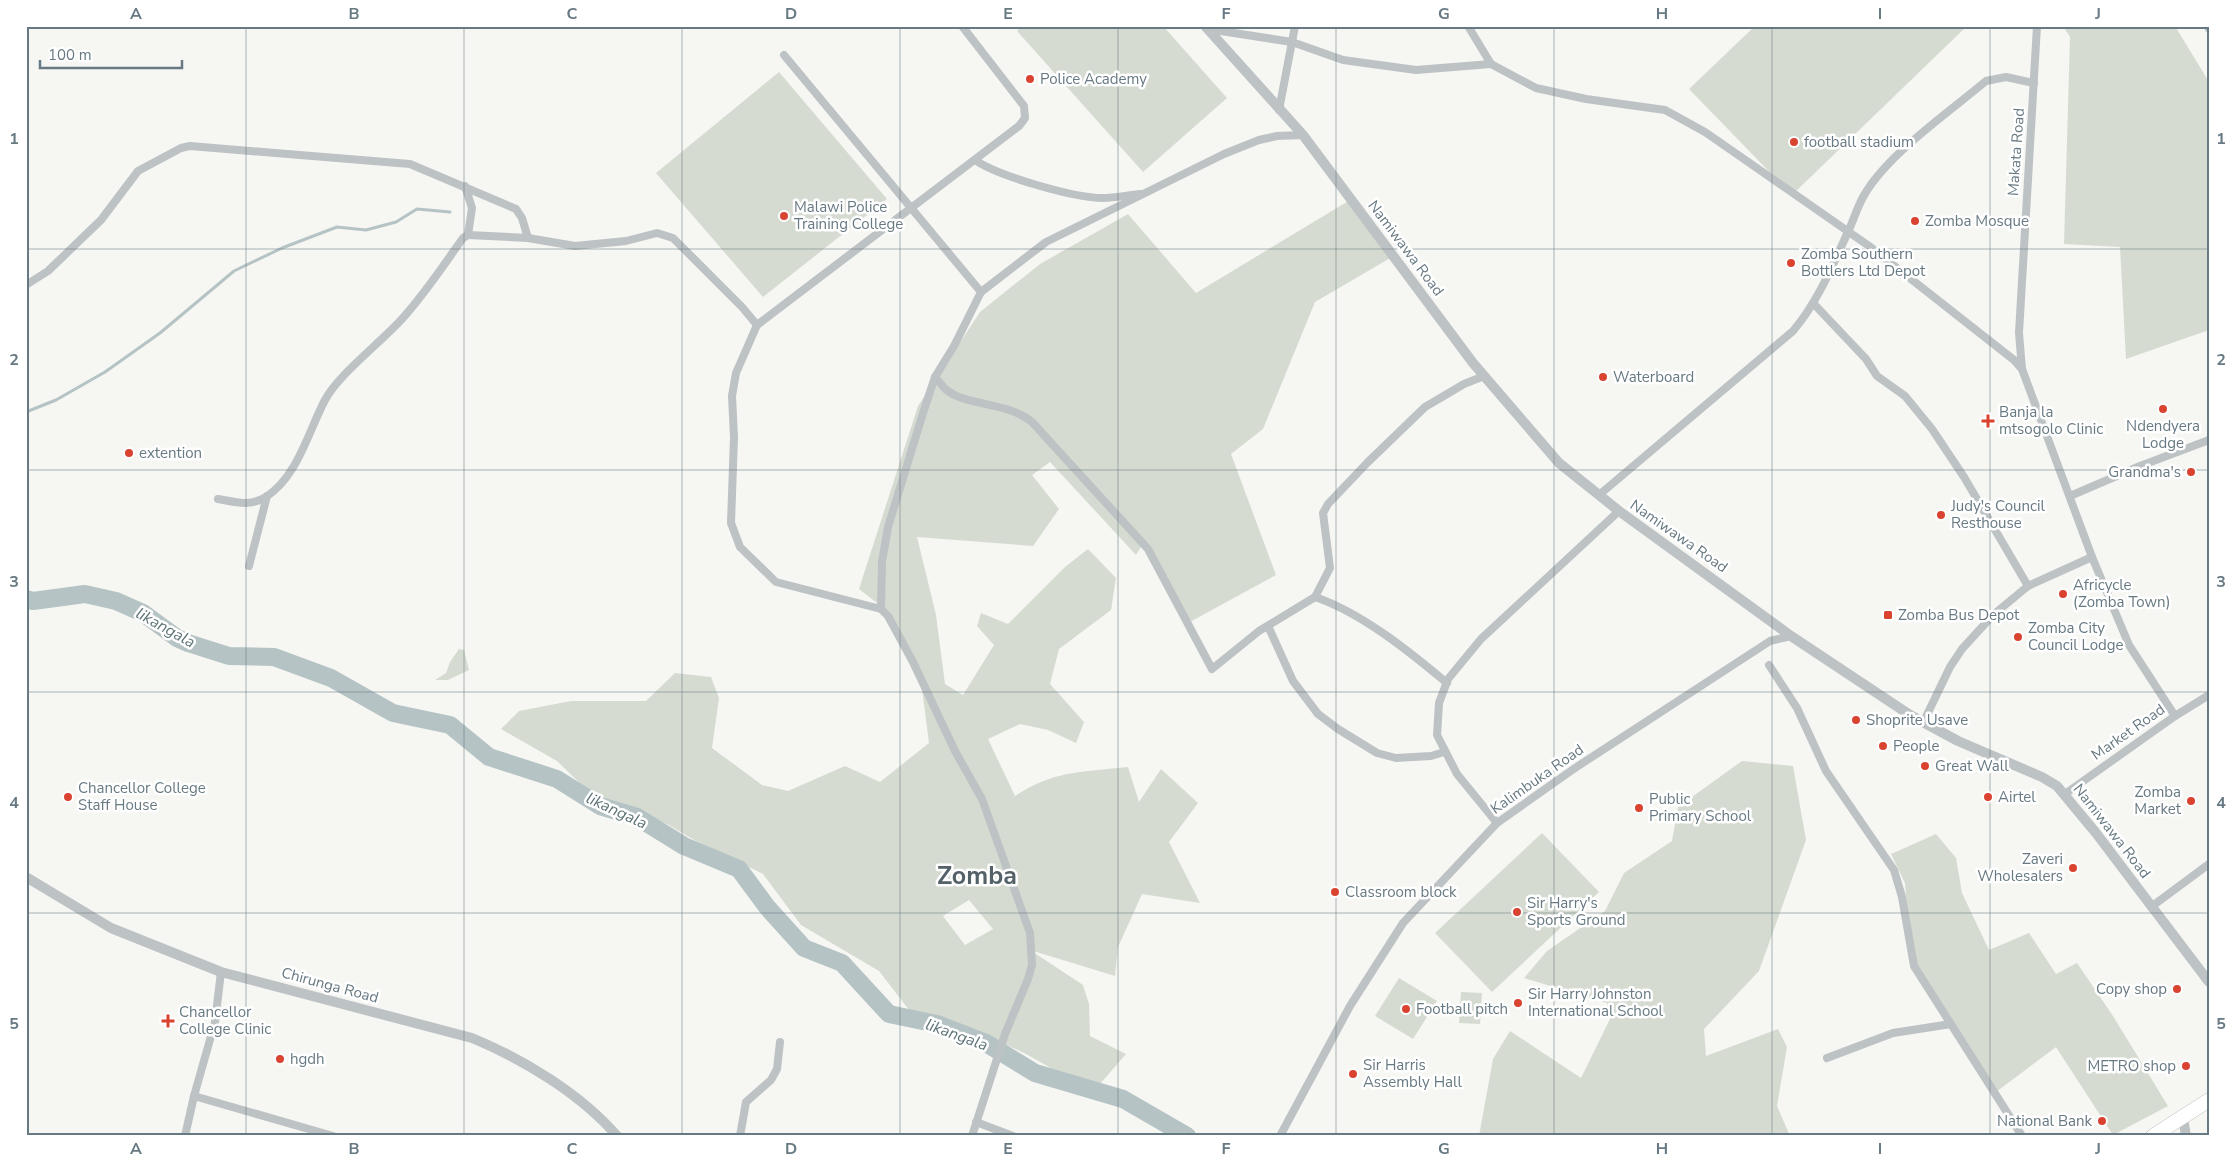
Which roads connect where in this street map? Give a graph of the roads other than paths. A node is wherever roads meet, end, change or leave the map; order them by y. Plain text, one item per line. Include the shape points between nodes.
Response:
1 (962, 26) edge
2 (1295, 26) edge
3 (1468, 26) edge
4 (2037, 26) edge
5 (1206, 28) edge
6 (1292, 42) junction
7 (784, 55) dead end
8 (1490, 64) junction
9 (2034, 83) junction
10 (1278, 110) junction
11 (1303, 135) junction
12 (975, 160) junction
13 (465, 186) junction
14 (1146, 193) junction
15 (912, 209) junction
16 (1848, 232) junction
17 (468, 235) junction
18 (528, 238) junction
19 (26, 285) edge
20 (981, 292) junction
21 (1813, 303) junction
22 (757, 325) junction
23 (2022, 369) junction
24 (1484, 376) junction
25 (935, 377) junction
26 (2209, 440) edge
27 (1599, 494) junction
28 (267, 496) junction
29 (2070, 496) junction
30 (218, 499) dead end
31 (1619, 512) junction
32 (2092, 557) junction
33 (249, 566) dead end
34 (2028, 586) junction
35 (1315, 597) junction
36 (881, 609) junction
37 (1268, 626) junction
38 (1791, 636) junction
39 (1769, 665) dead end
40 (1447, 684) junction
41 (2209, 694) edge
42 (2175, 716) junction
43 (1923, 723) junction
44 (1444, 752) junction
45 (2065, 794) junction
46 (1497, 822) junction
47 (2209, 864) edge
48 (26, 878) edge
49 (2151, 907) junction
50 (222, 972) junction
51 (2209, 982) edge
52 (1951, 1024) junction
53 (780, 1042) dead end
54 (1826, 1058) dead end
55 (194, 1096) junction
56 (2209, 1100) edge
57 (2182, 1118) junction
58 (976, 1122) junction
59 (2159, 1134) edge
60 (185, 1136) edge
61 (334, 1136) edge
62 (617, 1136) edge
63 (740, 1136) edge
64 (972, 1136) edge
65 (1013, 1136) edge
66 (1280, 1136) edge
67 (2022, 1136) edge
68 (2186, 1136) edge

1 - 12 street via 1024,106 1026,118
2 - 6 street
3 - 8 street
4 - 9 street, Makata Road
5 - 6 street
5 - 10 street, Namiwawa Road
6 - 8 street via 1343,60 1416,70
6 - 10 street
7 - 15 street
8 - 16 street via 1536,88 1665,110 1705,132
9 - 16 street via 2006,77 1986,81 1884,167 1853,214
9 - 23 street, Makata Road via 2019,333
10 - 11 street, Namiwawa Road
11 - 14 street via 1277,136 1244,145
11 - 24 street, Namiwawa Road
12 - 14 street via 1011,177 1083,196 1103,198
12 - 15 street
13 - 17 street via 472,208
13 - 18 street via 516,209
13 - 19 street via 410,164 186,146 138,171 101,220 48,270
14 - 20 street via 1046,242
15 - 20 street
15 - 22 street
16 - 21 street
16 - 23 street
17 - 18 street
17 - 28 street via 410,309 331,390 300,455
18 - 22 street via 589,246 665,234 673,238
20 - 25 street
21 - 27 street via 1793,331
21 - 34 street via 1866,359 1877,376 1906,396 1932,429
22 - 36 street via 736,373 732,396 731,523 740,547 776,582
23 - 29 street
24 - 27 street, Namiwawa Road via 1558,463
24 - 35 street via 1426,407 1328,504 1324,514 1330,568
25 - 36 street via 888,527 882,562
25 - 37 street via 956,396 1001,407 1032,422 1148,549 1212,669
26 - 29 street
27 - 31 street, Namiwawa Road
28 - 30 street via 244,504
28 - 33 street
29 - 32 street
31 - 38 street, Namiwawa Road
31 - 40 street via 1481,639
32 - 34 street
32 - 42 street via 2129,645
34 - 43 street via 1993,615 1962,649
35 - 37 street
35 - 40 street via 1333,603 1387,637
36 - 58 street via 913,662 955,751 982,799 1030,933 1032,965
37 - 44 street via 1293,682 1318,714 1338,730 1377,753 1396,758
38 - 43 street, Namiwawa Road
38 - 46 street, Kalimbuka Road via 1770,642
39 - 52 street via 1797,708 1826,771 1894,870 1914,966
40 - 44 street via 1439,703 1436,728
41 - 42 street, Market Road
42 - 45 street, Market Road
43 - 45 street, Namiwawa Road via 2042,777
44 - 46 street via 1469,791
45 - 49 street, Namiwawa Road
46 - 66 street, Kalimbuka Road via 1403,923 1350,1006
47 - 49 street
48 - 50 street, Chirunga Road via 110,928
49 - 51 street, Namiwawa Road
50 - 55 street via 215,1022
50 - 62 street, Chirunga Road via 472,1038 514,1057 558,1086
52 - 54 street via 1893,1033
52 - 67 street
53 - 63 street via 777,1069 771,1080 746,1102
55 - 60 street
55 - 61 street
56 - 57 highway
57 - 59 highway
57 - 68 street
58 - 64 street
58 - 65 street

